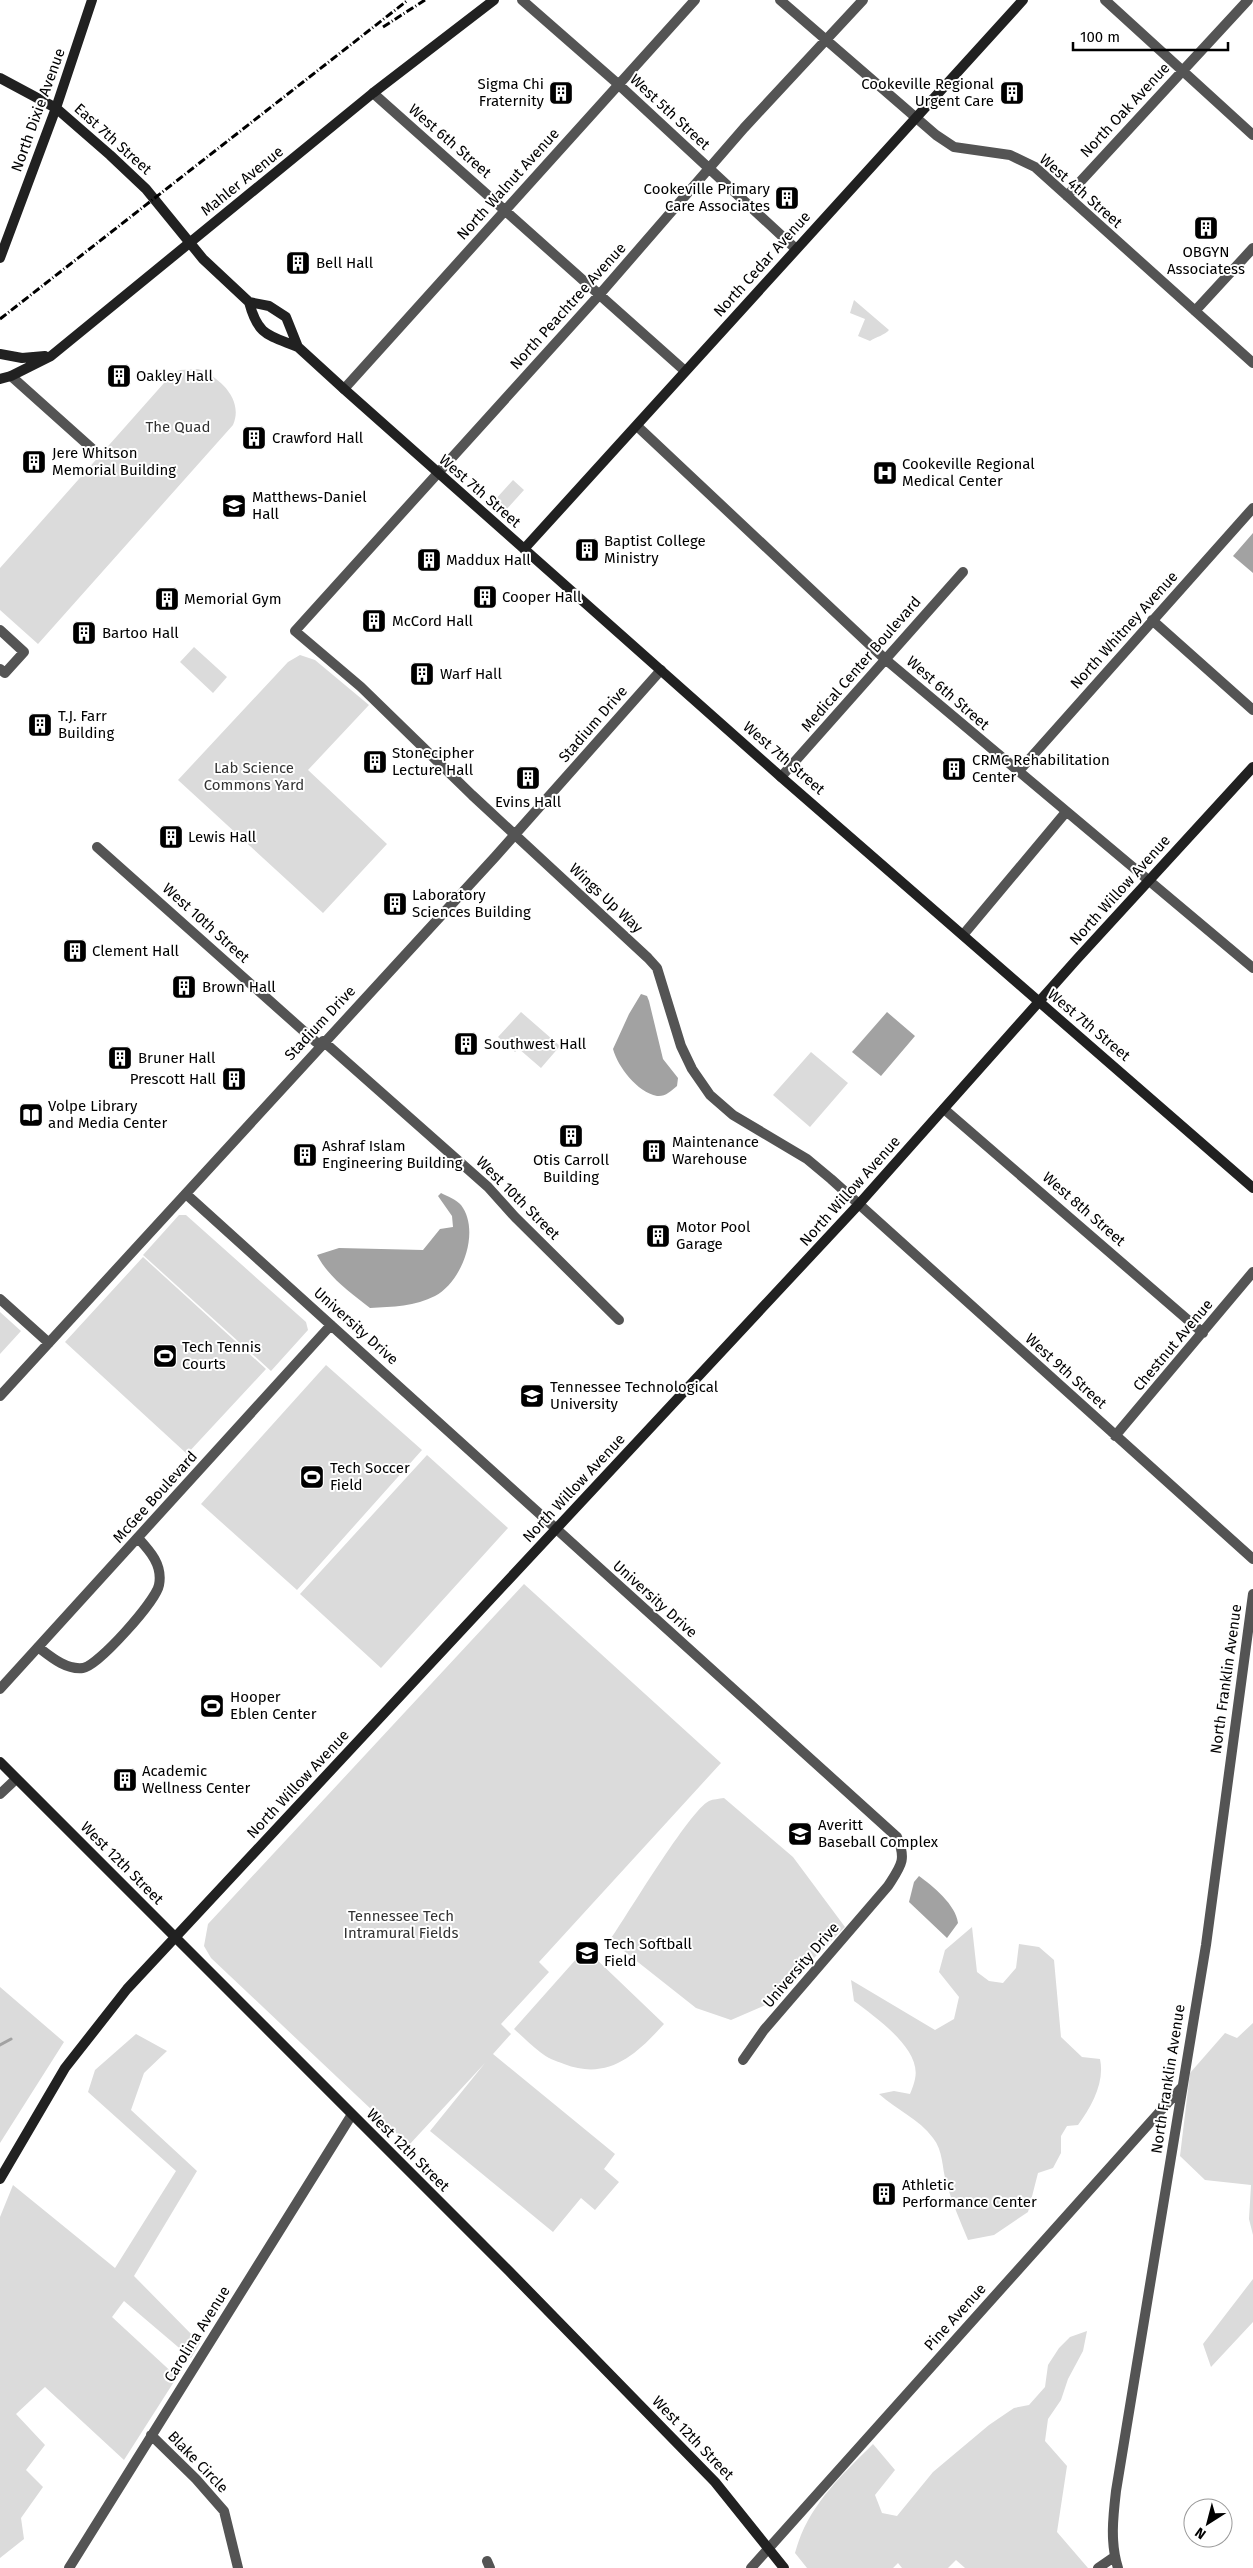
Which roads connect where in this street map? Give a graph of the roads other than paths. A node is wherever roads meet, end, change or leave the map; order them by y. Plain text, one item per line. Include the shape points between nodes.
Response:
1 (92, 0) edge
2 (494, 0) edge
3 (522, 0) edge
4 (695, 0) edge
5 (780, 0) edge
6 (863, 0) edge
7 (1023, 0) edge
8 (1105, 0) edge
9 (1248, 0) edge
10 (827, 39) junction
11 (1181, 71) junction
12 (0, 78) edge
13 (618, 84) junction
14 (373, 93) junction
15 (56, 108) junction
16 (916, 118) junction
17 (1253, 136) edge
18 (710, 169) junction
19 (1067, 196) junction
20 (506, 210) junction
21 (190, 243) junction
22 (1253, 248) edge
23 (796, 249) junction
24 (0, 258) edge
25 (600, 294) junction
26 (249, 302) junction
27 (1195, 311) junction
28 (298, 347) junction
29 (3, 355) edge
30 (51, 356) junction
31 (1253, 363) edge
32 (685, 371) junction
33 (11, 376) junction
34 (0, 379) edge
35 (344, 389) junction
36 (637, 426) junction
37 (97, 453) dead end
38 (437, 473) junction
39 (1253, 508) edge
40 (524, 549) junction
41 (963, 572) dead end
42 (1152, 620) junction
43 (0, 630) edge
44 (294, 631) joint
45 (885, 658) junction
46 (0, 669) edge
47 (661, 670) junction
48 (1253, 710) edge
49 (1253, 767) edge
50 (1018, 772) junction
51 (782, 777) junction
52 (1066, 812) junction
53 (514, 835) junction
54 (98, 847) dead end
55 (1149, 880) junction
56 (963, 935) junction
57 (1253, 968) edge
58 (1039, 1002) junction
59 (320, 1042) junction
60 (944, 1109) junction
61 (1253, 1188) edge
62 (186, 1194) junction
63 (859, 1204) junction
64 (1253, 1272) edge
65 (0, 1299) edge
66 (618, 1320) dead end
67 (331, 1325) junction
68 (1204, 1333) junction
69 (49, 1343) junction
70 (0, 1396) edge
71 (1115, 1436) junction
72 (556, 1529) junction
73 (138, 1538) junction
74 (1253, 1559) edge
75 (1253, 1594) edge
76 (38, 1647) junction
77 (0, 1690) edge
78 (0, 1762) edge
79 (16, 1779) junction
80 (0, 1794) edge
81 (176, 1937) junction
82 (743, 2060) dead end
83 (1182, 2087) junction
84 (351, 2116) junction
85 (0, 2179) edge
86 (151, 2435) junction
87 (769, 2547) junction
88 (1114, 2558) junction
89 (68, 2568) edge
90 (238, 2568) edge
91 (751, 2568) edge
92 (784, 2568) edge
93 (1098, 2568) edge
94 (1118, 2568) edge

1 - 15 street, North Dixie Avenue
2 - 14 street, Mahler Avenue
3 - 13 street, West 5th Street
4 - 13 street, North Walnut Avenue
5 - 10 street, West 4th Street
6 - 10 street, North Peachtree Avenue
7 - 16 street, North Cedar Avenue
8 - 11 street
9 - 11 street, North Oak Avenue
10 - 16 street, West 4th Street
10 - 18 street, North Peachtree Avenue
11 - 17 street
11 - 19 street, North Oak Avenue
12 - 15 street, East 7th Street
13 - 18 street, West 5th Street
13 - 20 street, North Walnut Avenue
14 - 20 street, West 6th Street
14 - 21 street, Mahler Avenue
15 - 21 street, East 7th Street via 146,189
15 - 24 street, North Dixie Avenue
16 - 19 street, West 4th Street via 954,147 1010,154 1035,167
16 - 23 street, North Cedar Avenue
18 - 23 street, West 5th Street
18 - 25 street, North Peachtree Avenue
19 - 27 street, West 4th Street
20 - 25 street, West 6th Street
20 - 35 street, North Walnut Avenue
21 - 26 street, West 7th Street
21 - 30 street, Mahler Avenue
22 - 27 street
23 - 32 street, North Cedar Avenue
25 - 32 street, West 6th Street
25 - 38 street, North Peachtree Avenue
26 - 28 street, West 7th Street via 261,331
26 - 28 street, West 7th Street via 269,306 286,317
27 - 31 street, West 4th Street
28 - 35 street, West 7th Street
29 - 30 street via 22,358
30 - 33 street, Mahler Avenue
32 - 36 street, North Cedar Avenue
33 - 34 street, Mahler Avenue
33 - 37 street
35 - 38 street, West 7th Street
36 - 40 street, North Cedar Avenue
36 - 45 street, West 6th Street
38 - 40 street, West 7th Street
38 - 44 street, North Peachtree Avenue
39 - 42 street, North Whitney Avenue
40 - 47 street, West 7th Street
41 - 45 street, Medical Center Boulevard
42 - 48 street
42 - 50 street, North Whitney Avenue
43 - 46 street via 24,652 4,673
44 - 53 street, Wings Up Way via 374,699
45 - 50 street, West 6th Street
45 - 51 street, Medical Center Boulevard
47 - 51 street, West 7th Street
47 - 53 street, Stadium Drive
49 - 55 street, North Willow Avenue
50 - 52 street, West 6th Street
51 - 56 street, West 7th Street
52 - 55 street, West 6th Street
52 - 56 street
53 - 59 street, Stadium Drive
53 - 63 street, Wings Up Way via 657,968 680,1046 710,1095 755,1130 807,1159
54 - 59 street, West 10th Street
55 - 57 street, West 6th Street
55 - 58 street, North Willow Avenue
56 - 58 street, West 7th Street
58 - 60 street, North Willow Avenue
58 - 61 street, West 7th Street
59 - 62 street, Stadium Drive
59 - 66 street, West 10th Street via 488,1186
60 - 63 street, North Willow Avenue
60 - 68 street, West 8th Street
62 - 67 street, University Drive
62 - 69 street, Stadium Drive
63 - 71 street, West 9th Street
63 - 72 street, North Willow Avenue
64 - 68 street, Chestnut Avenue
65 - 69 street
67 - 72 street, University Drive
67 - 73 street, McGee Boulevard
68 - 71 street, Chestnut Avenue
69 - 70 street, Stadium Drive
71 - 74 street, West 9th Street
72 - 81 street, North Willow Avenue
72 - 82 street, University Drive via 881,1820 897,1837 903,1850 901,1865 888,1886 764,2030
73 - 76 street, McGee Boulevard
73 - 76 street via 159,1566 160,1585 154,1598 99,1660 84,1668 68,1666
75 - 83 street, North Franklin Avenue via 1206,1945
76 - 77 street, McGee Boulevard
78 - 79 street, West 12th Street
79 - 80 street
79 - 81 street, West 12th Street
81 - 84 street, West 12th Street
81 - 85 street, North Willow Avenue via 127,1989 65,2068
83 - 87 street, Pine Avenue
83 - 88 street, North Franklin Avenue via 1116,2492 1112,2522
84 - 86 street, Carolina Avenue
84 - 87 street, West 12th Street via 509,2271 708,2475
86 - 89 street, Carolina Avenue
86 - 90 street, Blake Circle via 224,2511
87 - 91 street, Pine Avenue
87 - 92 street, West 12th Street
88 - 93 street
88 - 94 street, North Franklin Avenue

